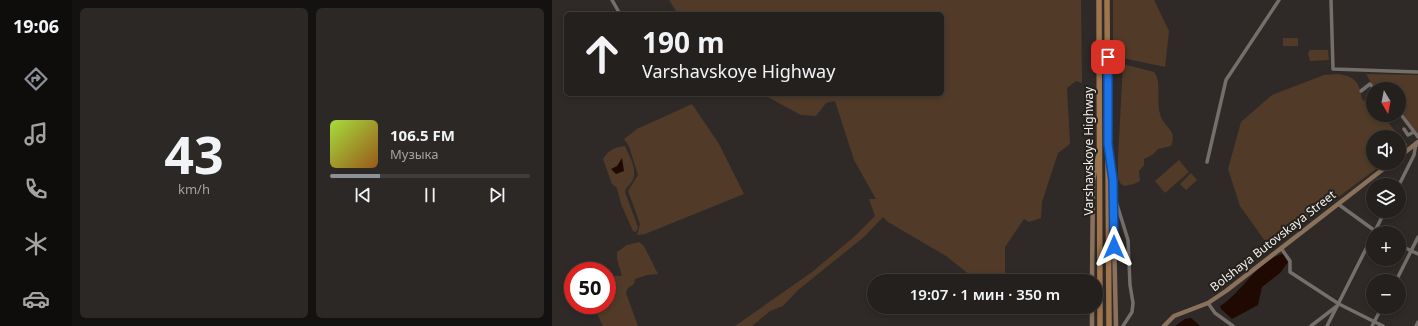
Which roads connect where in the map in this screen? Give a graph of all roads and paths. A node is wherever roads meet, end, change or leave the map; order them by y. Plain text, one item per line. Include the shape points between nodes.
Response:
1 (612, 0) edge
2 (1099, 0) edge
3 (1107, 0) edge
4 (1279, 0) edge
5 (1331, 0) edge
6 (619, 12) edge
7 (1418, 72) edge
8 (1366, 87) edge
9 (1361, 91) dead end
10 (1406, 121) edge
11 (1404, 129) dead end
12 (1414, 132) junction
13 (1418, 137) edge
14 (1100, 144) junction
15 (1108, 144) junction
16 (1417, 144) edge
17 (1406, 152) edge
18 (1208, 162) dead end
19 (1382, 170) edge
20 (1403, 178) edge
21 (1113, 190) junction
22 (1338, 204) junction
23 (1366, 226) edge
24 (1418, 238) edge
25 (1280, 248) junction
26 (1406, 248) edge
27 (1366, 251) edge
28 (1412, 251) junction
29 (1418, 254) edge
30 (1092, 274) edge
31 (1400, 274) edge
32 (1208, 303) junction
33 (1339, 304) junction
34 (1092, 314) edge
35 (1379, 314) edge
36 (1375, 322) junction
37 (1418, 322) edge
38 (1100, 325) edge
39 (1109, 325) edge
40 (1092, 326) edge
41 (1116, 326) edge
42 (1123, 326) edge
43 (1164, 326) edge
44 (1233, 326) edge
45 (1311, 326) edge
46 (1328, 326) edge
47 (1372, 326) edge
48 (1384, 326) edge
49 (1416, 326) edge

1 - 6 street
2 - 14 main road, Varshavskoye Highway
3 - 15 main road, Varshavskoye Highway
4 - 18 street via 1226,80
5 - 7 street via 1333,69
8 - 9 street
10 - 12 street
11 - 12 street via 1408,135
12 - 13 street
14 - 30 main road via 1092,181
14 - 38 main road, Varshavskoye Highway
15 - 21 main road
15 - 39 main road, Varshavskoye Highway
16 - 17 main road
16 - 20 street
19 - 22 main road, Bolshaya Butovskaya Street
21 - 41 main road
21 - 42 street via 1128,240 1130,285 1134,303 1132,312
22 - 23 street
22 - 25 main road, Bolshaya Butovskaya Street
24 - 28 street
25 - 32 main road, Bolshaya Butovskaya Street
25 - 33 street via 1290,261 1290,272
26 - 28 street
27 - 33 street
28 - 29 street
28 - 31 street
32 - 43 main road, Bolshaya Butovskaya Street via 1174,316
32 - 44 street
33 - 36 street
33 - 45 street
33 - 46 street
34 - 40 main road
35 - 36 street
36 - 47 street
36 - 48 street
37 - 49 street

